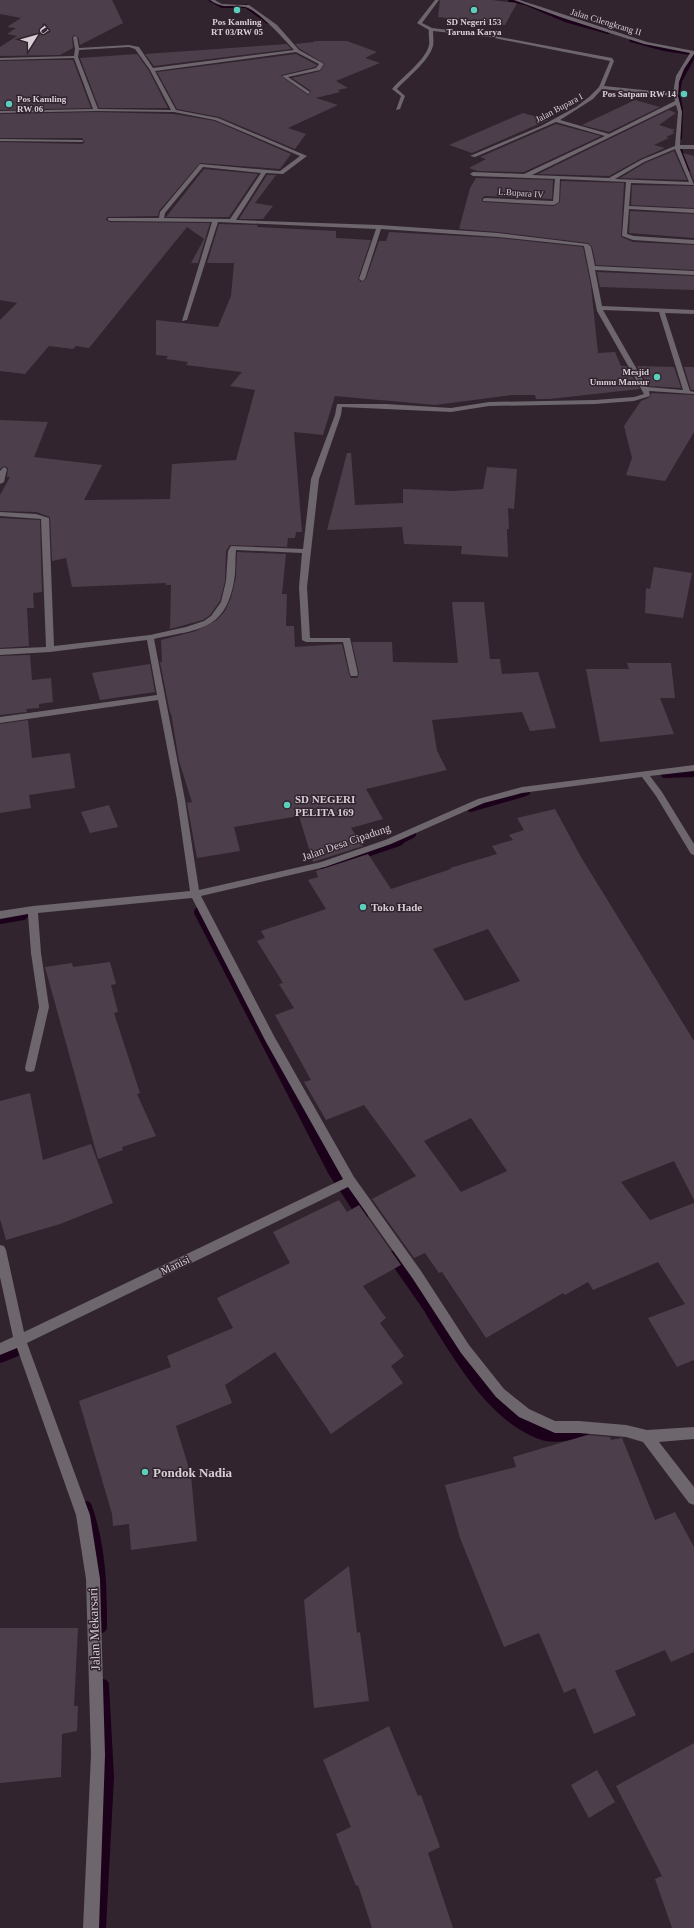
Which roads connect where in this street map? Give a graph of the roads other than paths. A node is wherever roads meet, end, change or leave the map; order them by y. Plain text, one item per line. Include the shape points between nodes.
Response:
1 (212, 0) edge
2 (436, 0) edge
3 (519, 0) edge
4 (430, 29) junction
5 (75, 38) dead end
6 (77, 49) junction
7 (297, 51) junction
8 (694, 52) edge
9 (76, 57) junction
10 (0, 59) edge
11 (152, 70) junction
12 (601, 88) junction
13 (308, 93) dead end
14 (675, 95) junction
15 (678, 102) junction
16 (398, 109) dead end
17 (96, 110) junction
18 (174, 111) junction
19 (0, 112) edge
20 (555, 120) junction
21 (608, 135) junction
22 (0, 140) edge
23 (82, 141) dead end
24 (677, 146) junction
25 (694, 147) edge
26 (473, 156) dead end
27 (265, 171) junction
28 (473, 174) dead end
29 (525, 176) junction
30 (558, 178) junction
31 (610, 180) junction
32 (629, 181) junction
33 (693, 184) edge
34 (485, 200) dead end
35 (626, 207) junction
36 (694, 212) edge
37 (110, 219) dead end
38 (161, 220) junction
39 (232, 221) junction
40 (215, 222) junction
41 (379, 227) junction
42 (694, 242) edge
43 (591, 268) junction
44 (694, 273) edge
45 (362, 279) dead end
46 (600, 308) junction
47 (662, 311) junction
48 (694, 312) edge
49 (184, 320) dead end
50 (644, 389) junction
51 (691, 392) edge
52 (4, 470) dead end
53 (0, 482) edge
54 (0, 514) edge
55 (306, 551) junction
56 (150, 637) junction
57 (50, 649) junction
58 (0, 652) edge
59 (354, 674) dead end
60 (162, 697) junction
61 (0, 720) edge
62 (694, 768) edge
63 (644, 774) junction
64 (694, 852) edge
65 (195, 894) junction
66 (32, 910) junction
67 (0, 915) edge
68 (30, 1068) dead end
69 (350, 1181) junction
70 (0, 1250) edge
71 (20, 1340) junction
72 (0, 1349) edge
73 (694, 1433) edge
74 (647, 1436) junction
75 (694, 1498) edge
76 (90, 1928) edge

1 - 7 street via 221,5 248,6 275,26
2 - 4 street via 419,23
3 - 8 street, Jalan Cilengkrang II via 564,17 646,42
4 - 12 street via 489,36 607,58 612,61
4 - 16 street via 431,46 394,89 403,96
5 - 6 street
6 - 9 street
6 - 11 street via 135,46
7 - 11 street
7 - 13 street via 322,64 318,69 284,76
8 - 14 street via 680,74 675,86
9 - 10 street
9 - 17 street
11 - 18 street
12 - 14 street
12 - 20 street, Jalan Bupara I via 590,100
14 - 15 street
15 - 21 street
15 - 24 street via 680,112
17 - 18 street
17 - 19 street
18 - 27 street via 216,119 304,156 284,172
20 - 21 street
20 - 26 street, Jalan Bupara I
21 - 29 street
22 - 23 street
24 - 25 street
24 - 31 street via 631,165
24 - 33 street
27 - 38 street via 202,164 162,213
27 - 39 street
28 - 29 street
29 - 30 street
30 - 31 street
30 - 34 street, L.Bupara IV via 554,203
31 - 32 street
32 - 33 street
32 - 35 street
35 - 36 street
35 - 42 street via 626,237
37 - 38 street
38 - 40 street
39 - 40 street
39 - 41 street
40 - 49 street
41 - 43 street via 498,235 584,245 588,247
41 - 45 street
43 - 44 street
43 - 46 street
46 - 47 street
46 - 50 street
47 - 48 street
47 - 51 street
50 - 51 street
50 - 55 street via 648,396 634,399 550,404 489,404 451,410 339,405 338,415 315,479
52 - 53 street
54 - 57 street via 45,518
55 - 56 street via 234,548 228,588 219,613 207,623
55 - 59 street via 306,640 347,640
56 - 57 street
56 - 60 street
57 - 58 street
60 - 61 street
60 - 65 street
62 - 63 street, Jalan Desa Cipadung
63 - 64 street
63 - 65 street, Jalan Desa Cipadung via 522,790 487,799 388,842 322,865
65 - 66 street, Jalan Desa Cipadung
65 - 69 street via 266,1032
66 - 67 street, Jalan Desa Cipadung
66 - 68 street via 44,1007
69 - 71 street, Manisi
69 - 74 street via 417,1275 465,1349 500,1393 524,1413 555,1426 626,1431
70 - 71 street, Jalan Mekarsari
71 - 72 street, Manisi
71 - 76 street, Jalan Mekarsari via 83,1515 93,1579 98,1755
73 - 74 street
74 - 75 street

